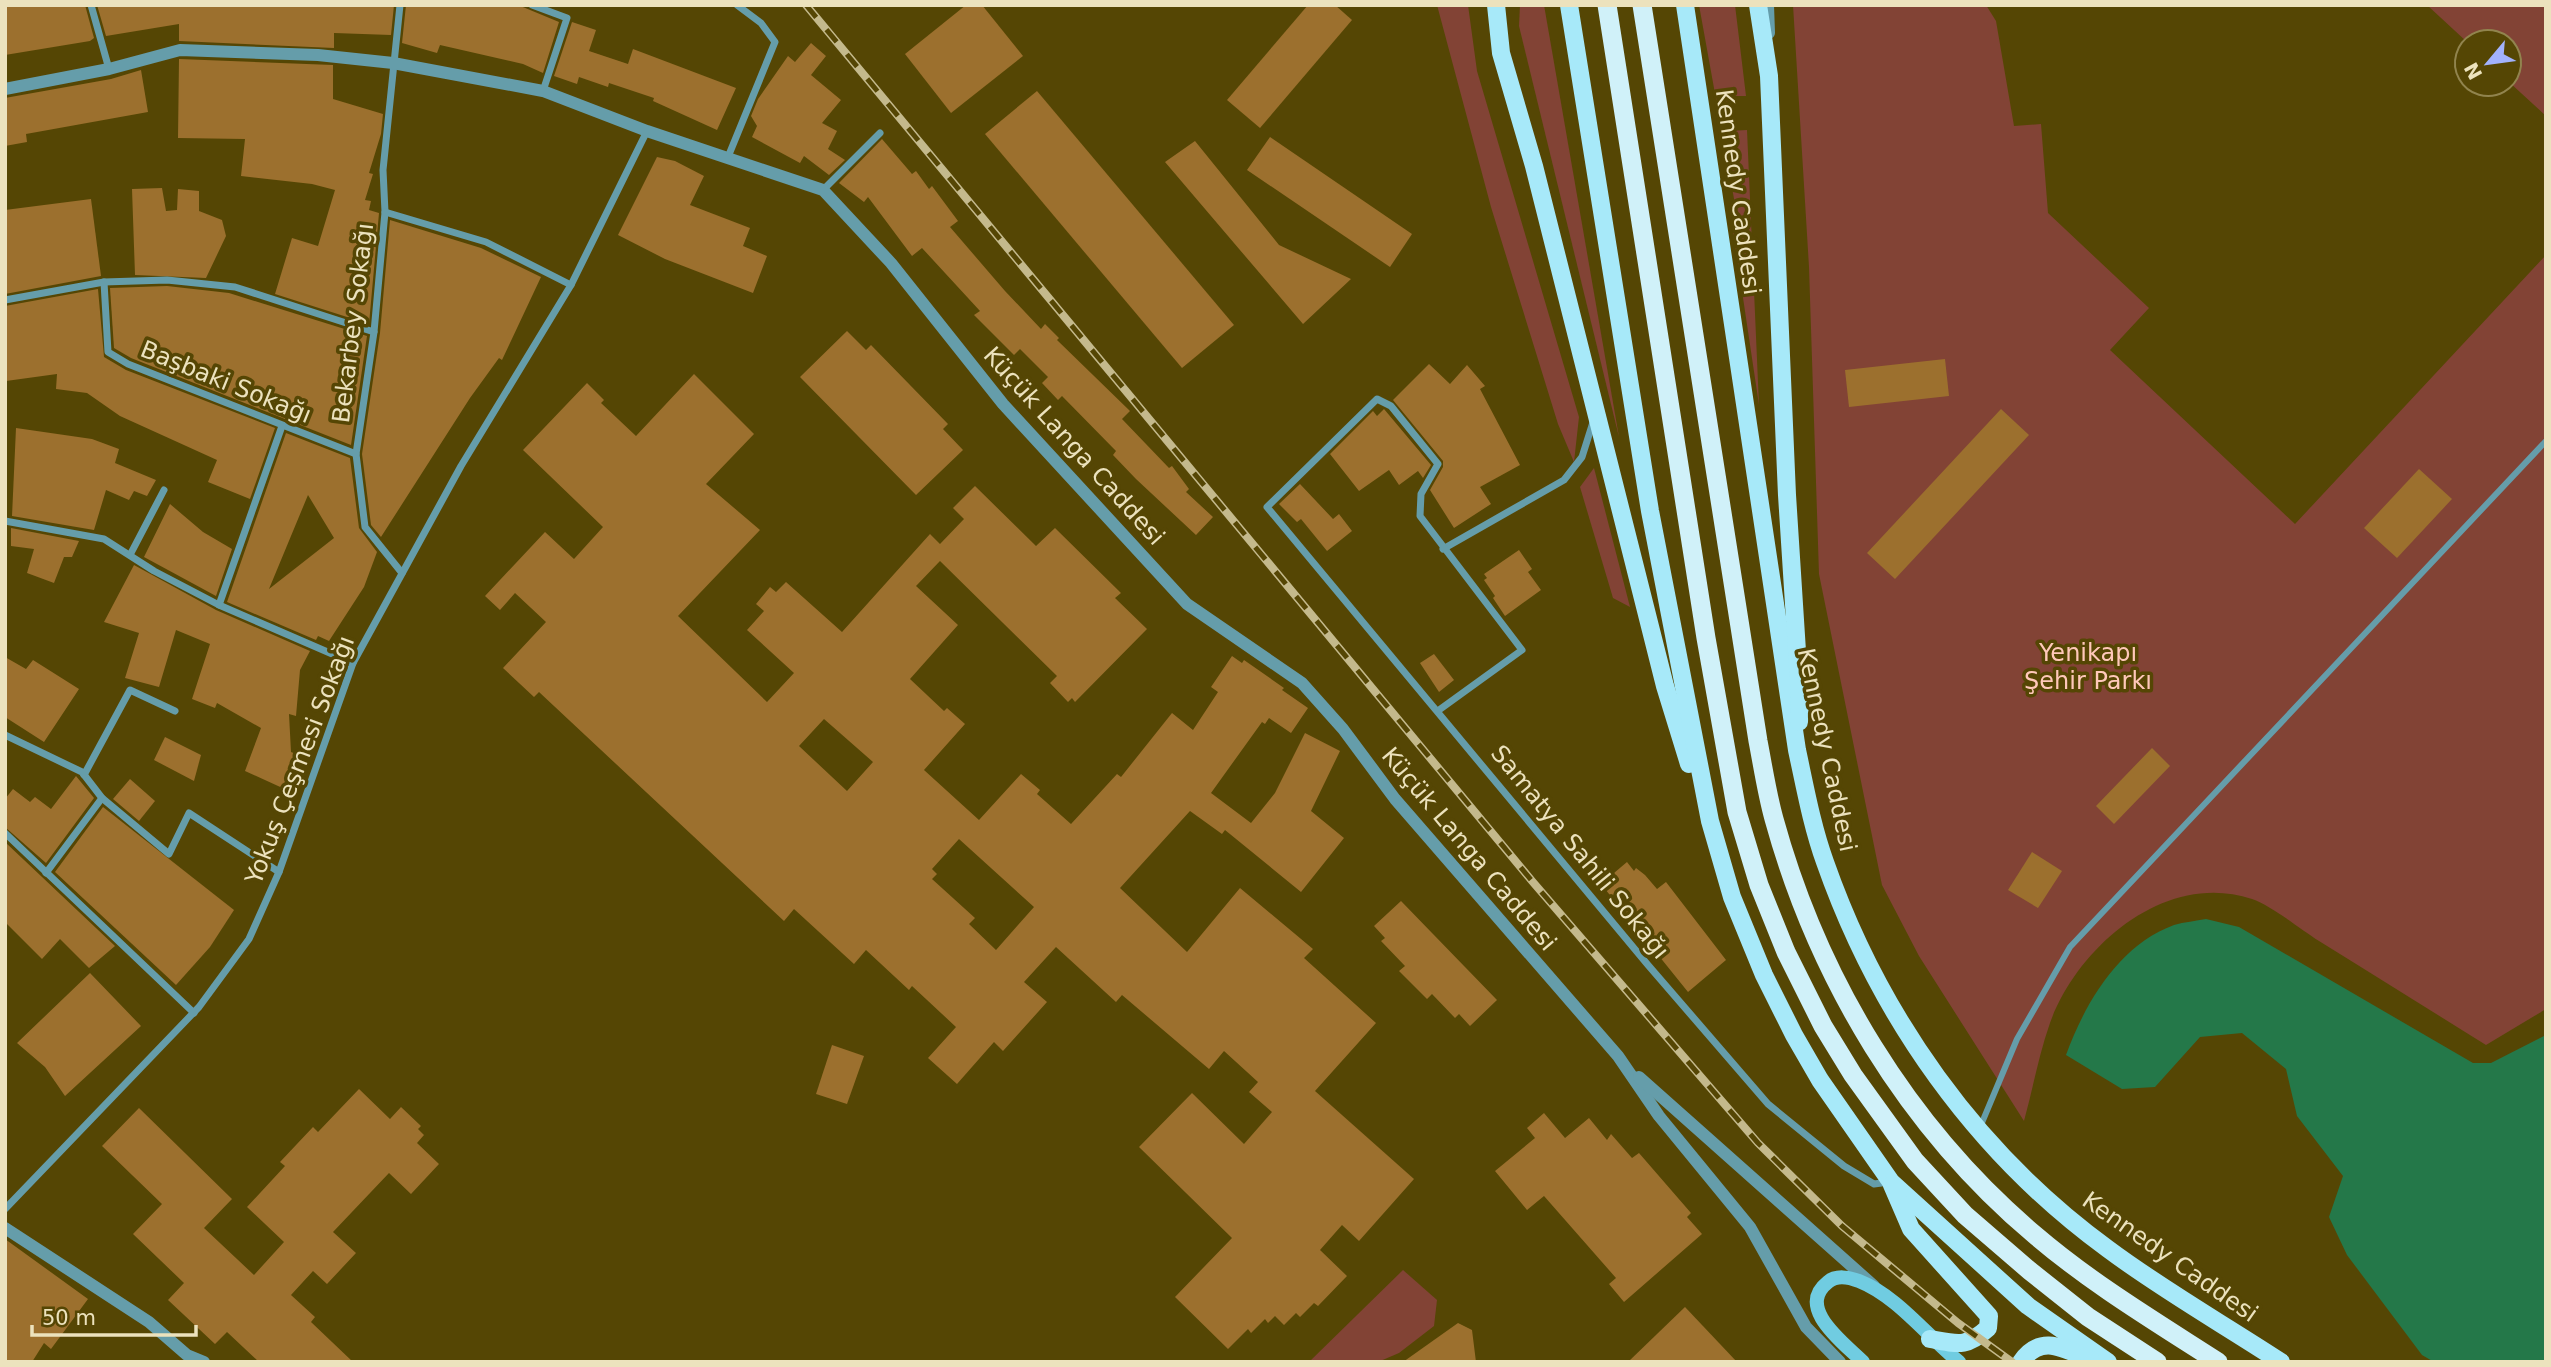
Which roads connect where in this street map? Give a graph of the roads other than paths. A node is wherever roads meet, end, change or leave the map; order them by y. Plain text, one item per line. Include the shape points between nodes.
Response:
1 (91, 5) edge
2 (400, 5) edge
3 (532, 5) edge
4 (737, 5) edge
5 (1496, 5) edge
6 (1569, 5) edge
7 (1607, 5) edge
8 (1642, 5) edge
9 (1685, 5) edge
10 (1758, 5) edge
11 (1768, 5) edge
12 (393, 63) junction
13 (109, 69) junction
14 (1769, 76) junction
15 (5, 89) edge
16 (543, 91) junction
17 (647, 131) junction
18 (880, 133) dead end
19 (728, 157) junction
20 (822, 190) junction
21 (385, 212) junction
22 (104, 282) junction
23 (571, 285) junction
24 (5, 300) edge
25 (374, 332) junction
26 (1595, 415) junction
27 (282, 426) junction
28 (2546, 442) edge
29 (356, 454) junction
30 (164, 490) dead end
31 (5, 521) edge
32 (1443, 549) junction
33 (131, 555) junction
34 (402, 573) junction
35 (219, 605) junction
36 (353, 663) junction
37 (1439, 710) junction
38 (175, 712) dead end
39 (5, 735) edge
40 (1797, 750) junction
41 (84, 775) junction
42 (102, 798) junction
43 (1710, 821) junction
44 (5, 833) edge
45 (279, 872) junction
46 (46, 873) junction
47 (194, 1013) junction
48 (1618, 1056) junction
49 (1978, 1131) junction
50 (1891, 1182) junction
51 (5, 1209) edge
52 (5, 1228) edge
53 (1885, 1295) junction
54 (1930, 1339) junction
55 (186, 1359) edge
56 (204, 1362) edge
57 (1840, 1362) edge
58 (1863, 1362) edge
59 (1959, 1362) edge
60 (2021, 1362) edge
61 (2094, 1362) edge
62 (2108, 1362) edge
63 (2157, 1362) edge
64 (2218, 1362) edge
65 (2281, 1362) edge

1 - 13 street
2 - 12 street, Bekarbey Sokağı
3 - 16 street via 567,18
4 - 19 street via 761,23 775,42
5 - 26 main road via 1501,53 1534,166
6 - 43 main road via 1650,512
7 - 63 highway via 1737,812 1786,952 1853,1075 1915,1161 2011,1256 2088,1317
8 - 64 highway via 1758,741 1773,817 1804,909 1866,1036 1948,1149 2035,1236
9 - 40 main road, Kennedy Caddesi
10 - 14 main road
11 - 14 street
12 - 13 street, Küçük Langa Caddesi via 180,50
12 - 16 street, Küçük Langa Caddesi
12 - 21 street, Bekarbey Sokağı via 383,170
13 - 15 street, Küçük Langa Caddesi
14 - 40 main road via 1800,698
16 - 17 street, Küçük Langa Caddesi
17 - 19 street, Küçük Langa Caddesi
17 - 23 street, Yokuş Çeşmesi Sokağı
18 - 20 street
19 - 20 street, Küçük Langa Caddesi
20 - 48 street, Küçük Langa Caddesi via 891,263 1003,404 1187,604 1302,683 1395,799
21 - 23 street via 486,242
21 - 25 street, Bekarbey Sokağı
22 - 24 street
22 - 25 street via 167,280 235,287
22 - 27 street, Başbaki Sokağı via 108,352
23 - 34 street, Yokuş Çeşmesi Sokağı
25 - 29 street, Bekarbey Sokağı
26 - 32 street via 1582,457 1564,480
26 - 43 main road via 1665,686
27 - 29 street, Başbaki Sokağı
27 - 35 street
28 - 49 street via 2070,947 2017,1039
29 - 34 street, Bekarbey Sokağı via 365,527
30 - 33 street
31 - 33 street via 104,539
32 - 37 street via 1522,650
32 - 37 street, Samatya Sahili Sokağı via 1420,516 1421,495 1438,464 1391,406 1377,399 1267,507
33 - 35 street
34 - 36 street, Yokuş Çeşmesi Sokağı
35 - 36 street
36 - 45 street, Yokuş Çeşmesi Sokağı
37 - 50 street, Samatya Sahili Sokağı via 1768,1104 1844,1166 1874,1184
38 - 41 street via 130,690
39 - 41 street
40 - 49 main road, Kennedy Caddesi via 1825,861 1853,935 1888,1003
41 - 42 street
42 - 45 street via 169,854 189,813
42 - 46 street
43 - 50 main road via 1732,897 1764,975 1820,1080
44 - 46 street
45 - 47 street, Yokuş Çeşmesi Sokağı via 249,939
46 - 47 street
47 - 51 street, Yokuş Çeşmesi Sokağı
48 - 53 street
48 - 57 street, Küçük Langa Caddesi via 1659,1116 1750,1227 1806,1327
49 - 65 main road, Kennedy Caddesi via 2108,1249
50 - 54 main road via 1910,1229 1989,1316 1988,1328 1972,1342
50 - 62 main road via 2018,1297
52 - 55 street via 149,1322
53 - 54 main road
53 - 58 main road via 1858,1280 1840,1277 1816,1295 1816,1309 1828,1327
54 - 59 main road
55 - 56 street
60 - 61 main road via 2032,1347 2042,1344

